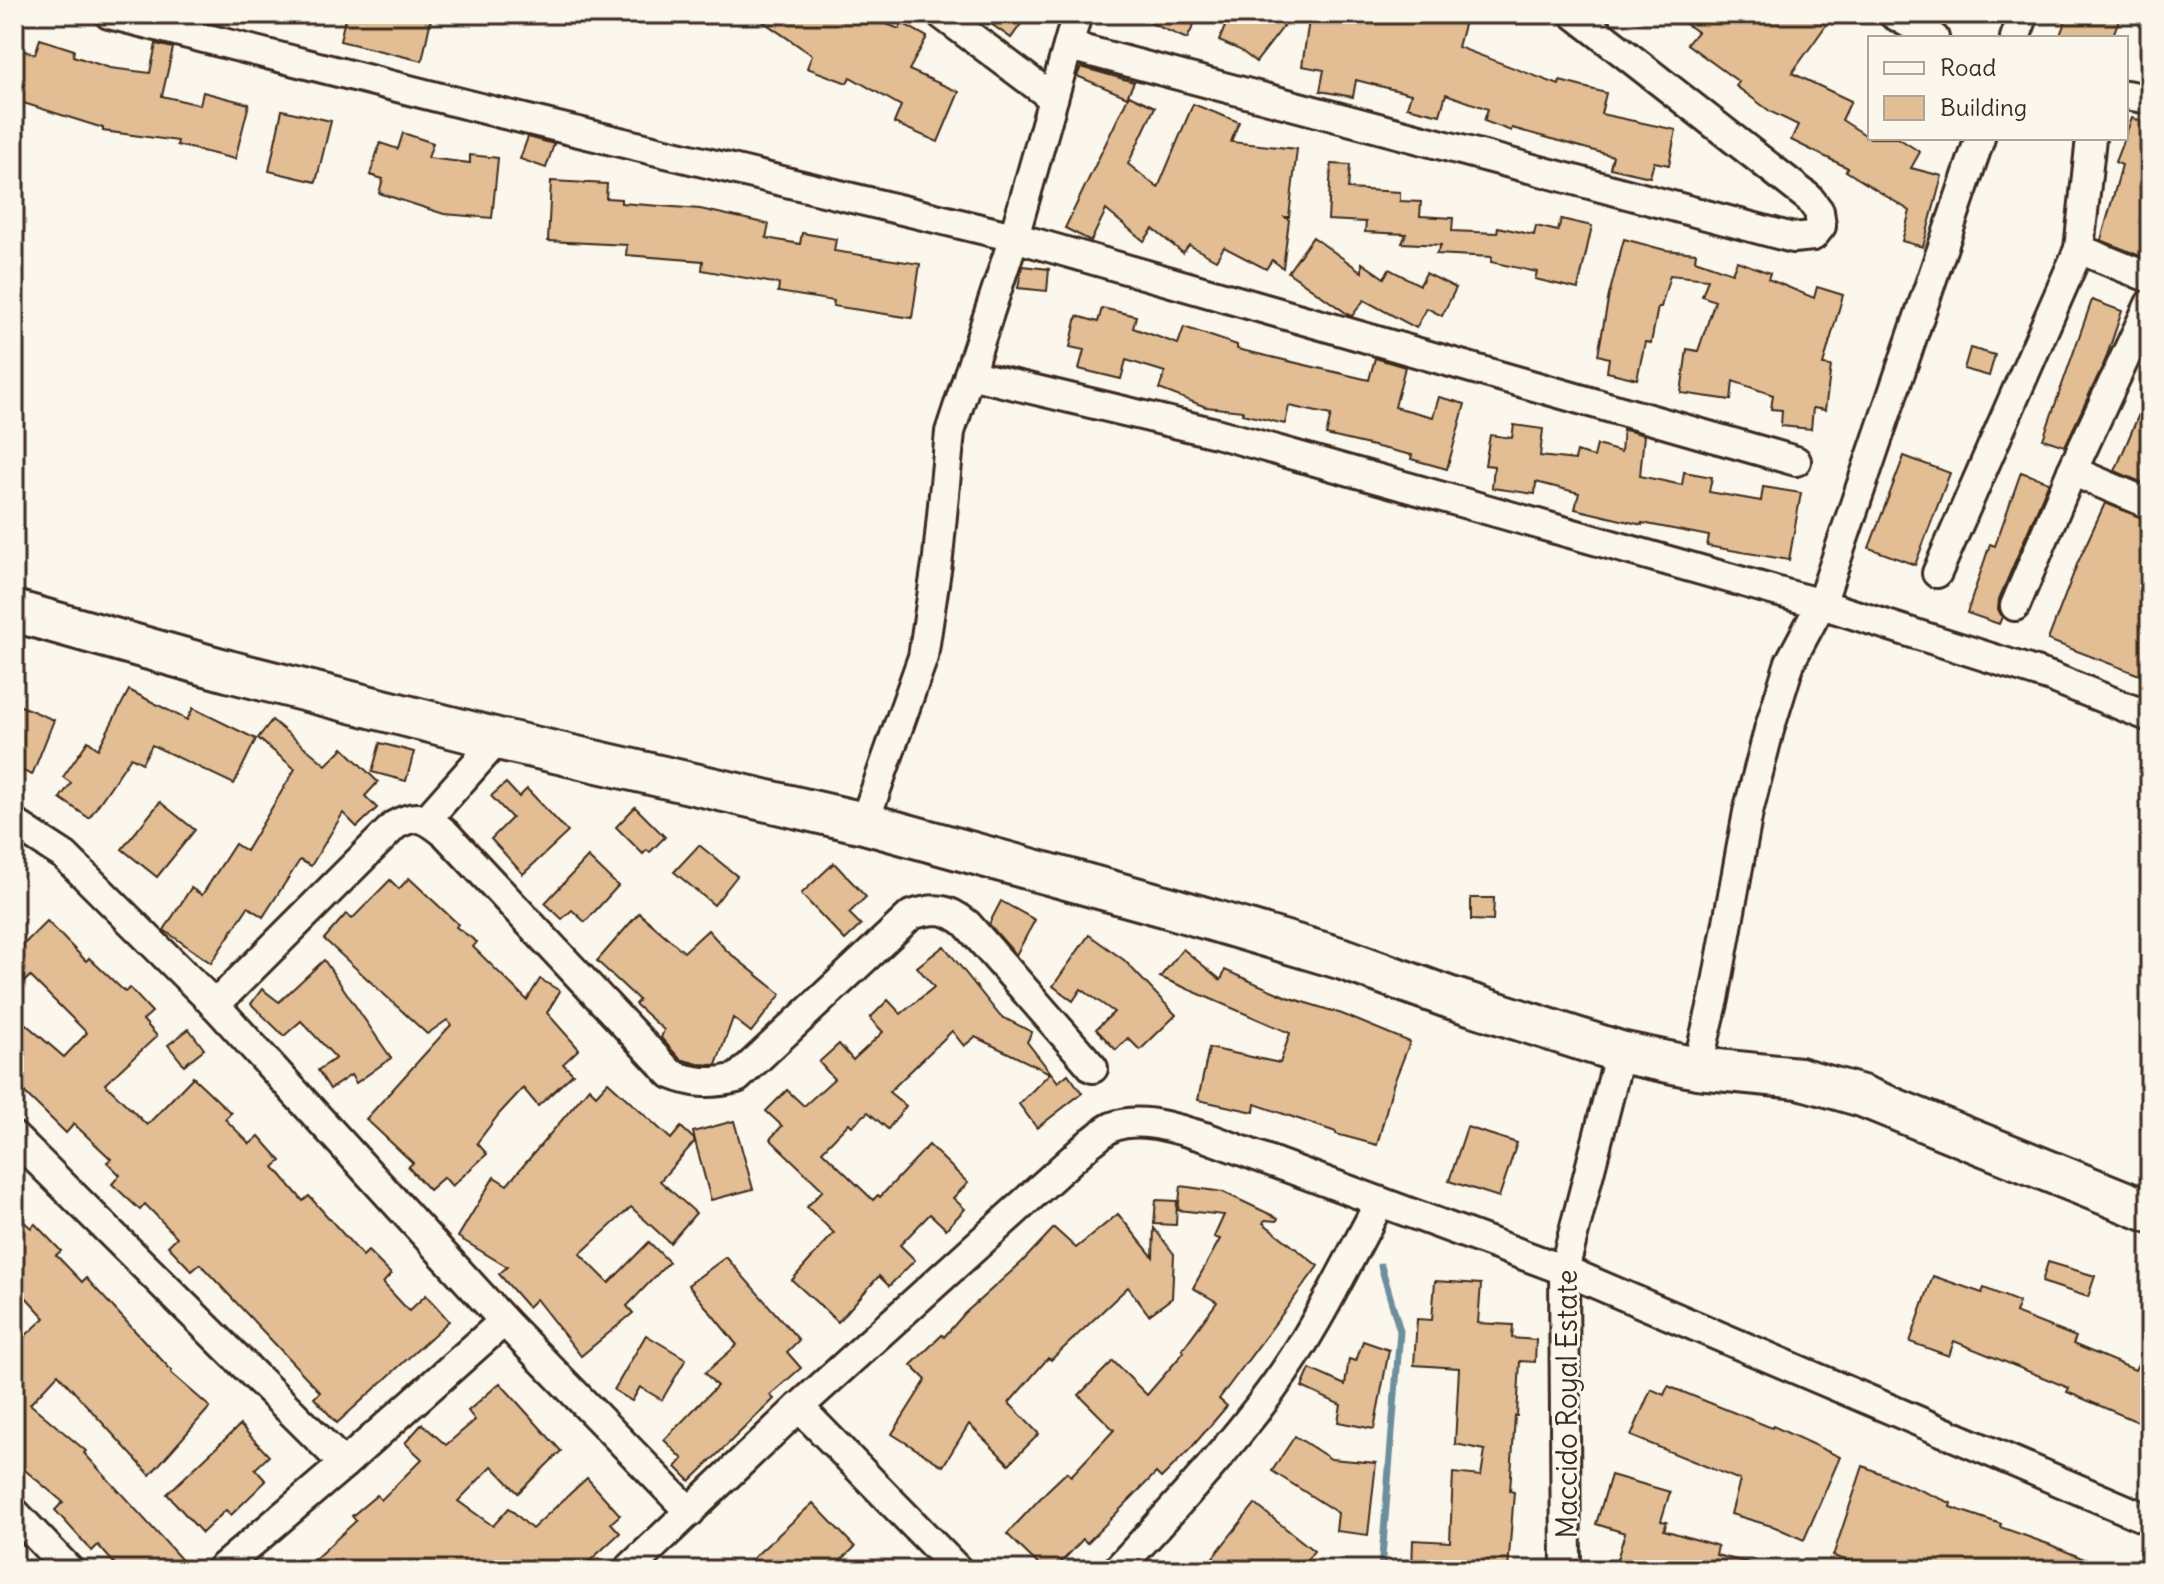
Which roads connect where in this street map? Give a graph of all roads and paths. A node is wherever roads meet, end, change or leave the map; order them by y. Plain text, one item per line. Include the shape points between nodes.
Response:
1 (109, 14) edge
2 (941, 14) edge
3 (1077, 14) edge
4 (1574, 14) edge
5 (1893, 14) edge
6 (2024, 14) edge
7 (1931, 36) edge
8 (2016, 36) edge
9 (1069, 46) junction
10 (2128, 95) edge
11 (1053, 98) junction
12 (2150, 99) edge
13 (1979, 140) edge
14 (2091, 140) edge
15 (1014, 237) junction
16 (2079, 249) junction
17 (2150, 278) edge
18 (2150, 304) edge
19 (969, 374) junction
20 (1796, 461) dead end
21 (2072, 471) junction
22 (2150, 504) edge
23 (1937, 573) dead end
24 (1821, 604) junction
25 (2015, 606) dead end
26 (14, 611) edge
27 (2150, 717) edge
28 (498, 739) junction
29 (427, 819) junction
30 (14, 823) edge
31 (864, 823) junction
32 (215, 1005) junction
33 (1620, 1052) junction
34 (1093, 1068) dead end
35 (1697, 1068) junction
36 (14, 1137) edge
37 (1380, 1202) junction
38 (2150, 1212) edge
39 (1564, 1270) junction
40 (504, 1321) junction
41 (799, 1407) junction
42 (344, 1464) junction
43 (14, 1512) edge
44 (690, 1512) junction
45 (2150, 1520) edge
46 (1120, 1569) edge
47 (69, 1570) edge
48 (220, 1570) edge
49 (628, 1570) edge
50 (958, 1570) edge
51 (1566, 1570) edge

1 - 15 street
2 - 11 street
3 - 9 street
4 - 9 street via 1809,198 1819,211 1821,226 1813,236 1793,238
5 - 7 street
6 - 8 street
9 - 11 street
10 - 12 street
11 - 15 street
13 - 24 street
14 - 16 street
15 - 19 street
15 - 20 street
16 - 17 street
16 - 23 street
18 - 21 street
19 - 24 street via 1216,433
19 - 31 street via 950,432 923,657
21 - 22 street
21 - 25 street
24 - 27 street via 2051,677
24 - 35 street via 1790,662 1769,730
26 - 28 street
28 - 29 street
28 - 31 street
29 - 32 street via 409,817 395,825
29 - 34 street via 671,1074 691,1083 737,1078 911,915 937,910 953,912 967,924
30 - 32 street via 65,856
31 - 33 street via 1343,959
32 - 40 street
33 - 35 street
33 - 39 street, Maccido Royal Estate
35 - 38 street via 1799,1078 1862,1096
36 - 42 street
37 - 39 street
37 - 41 street via 1208,1138 1136,1123 1112,1127
37 - 46 street via 1274,1387 1217,1461
39 - 45 street
39 - 51 street, Maccido Royal Estate
40 - 42 street
40 - 44 street
41 - 44 street
41 - 50 street
42 - 48 street
43 - 47 street
44 - 49 street

